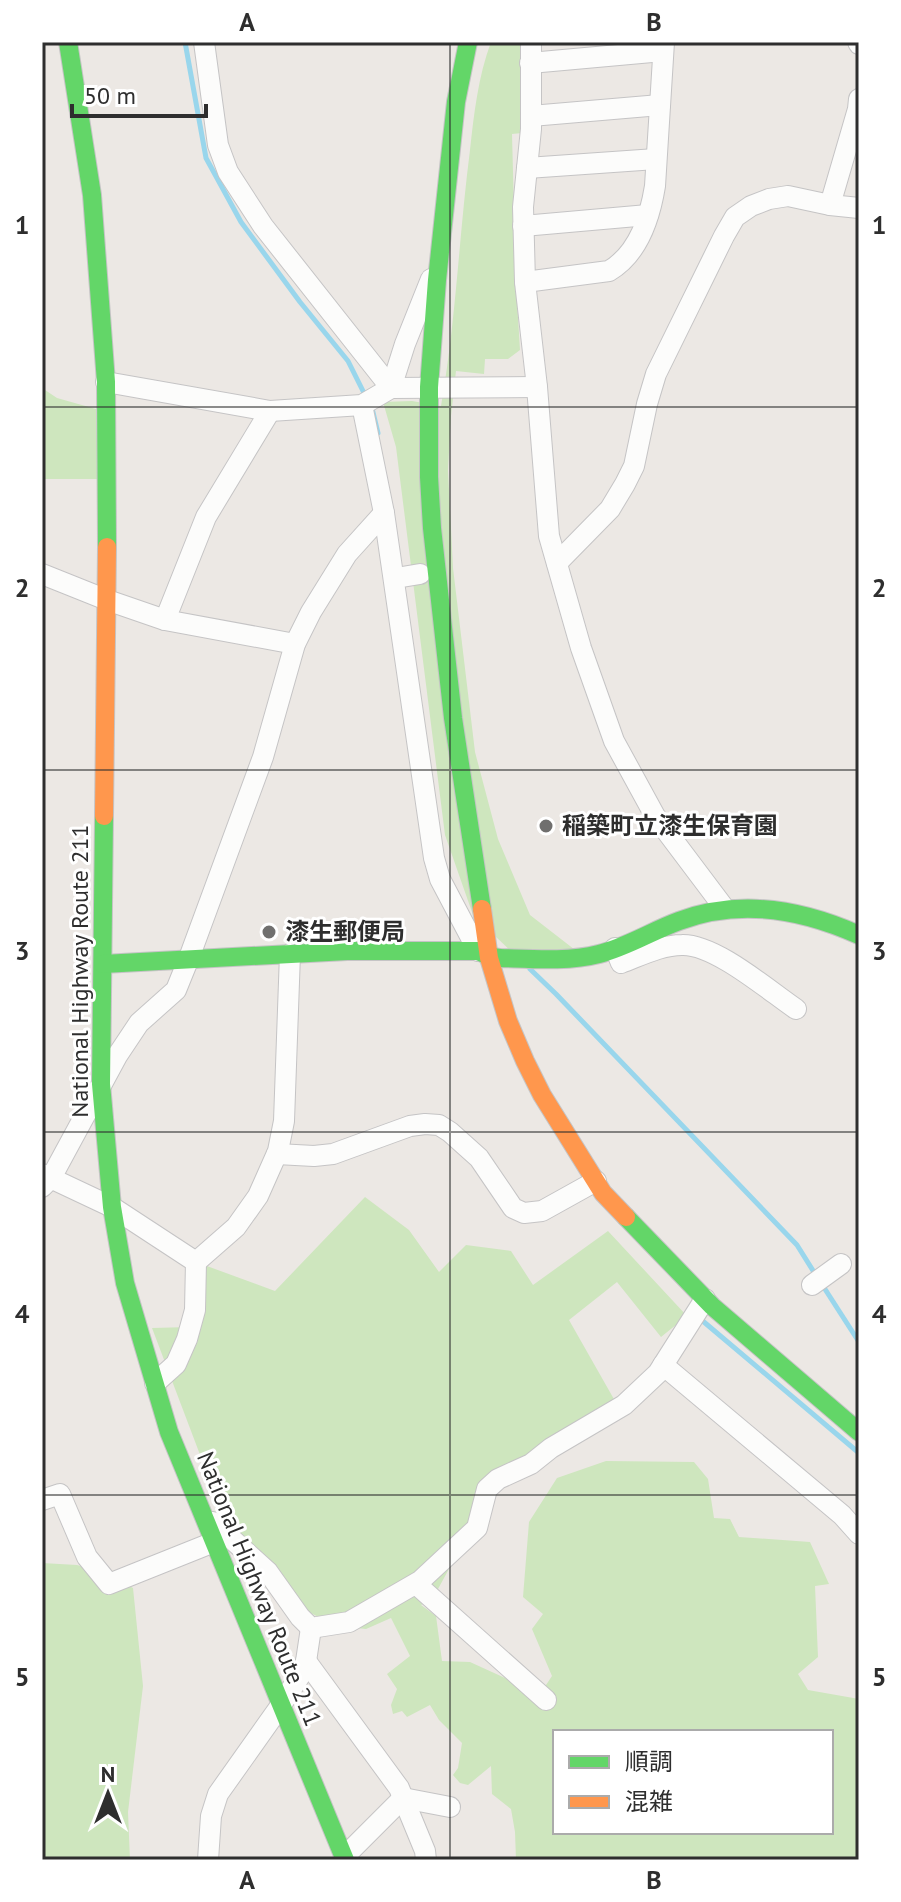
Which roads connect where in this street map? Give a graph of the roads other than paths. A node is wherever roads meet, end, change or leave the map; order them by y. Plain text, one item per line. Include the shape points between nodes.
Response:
1 (68, 42) edge
2 (204, 42) edge
3 (468, 42) edge
4 (531, 42) edge
5 (664, 47) edge
6 (530, 63) junction
7 (859, 99) edge
8 (660, 105) junction
9 (531, 116) junction
10 (656, 159) junction
11 (527, 168) junction
12 (830, 205) junction
13 (859, 208) edge
14 (648, 215) junction
15 (523, 226) junction
16 (439, 261) junction
17 (525, 282) junction
18 (106, 382) junction
19 (429, 387) junction
20 (537, 387) junction
21 (391, 388) junction
22 (362, 405) junction
23 (270, 411) junction
24 (384, 513) junction
25 (557, 563) junction
26 (42, 574) edge
27 (107, 600) junction
28 (165, 620) junction
29 (295, 644) junction
30 (725, 909) junction
31 (859, 935) edge
32 (615, 948) junction
33 (290, 954) junction
34 (484, 955) junction
35 (189, 958) junction
36 (103, 964) junction
37 (796, 1009) dead end
38 (101, 1084) junction
39 (277, 1154) junction
40 (45, 1180) edge
41 (596, 1181) junction
42 (112, 1207) junction
43 (196, 1262) junction
44 (841, 1264) dead end
45 (812, 1285) dead end
46 (705, 1299) junction
47 (663, 1365) junction
48 (155, 1383) junction
49 (859, 1432) edge
50 (42, 1500) edge
51 (202, 1512) junction
52 (859, 1534) edge
53 (214, 1542) junction
54 (416, 1584) junction
55 (311, 1628) junction
56 (306, 1661) junction
57 (546, 1700) dead end
58 (281, 1705) junction
59 (403, 1798) junction
60 (450, 1807) dead end
61 (344, 1859) edge
62 (208, 1860) edge
63 (426, 1860) edge

1 - 18 main road, National Highway Route 211 via 92,195
2 - 21 street via 218,145 228,172 263,226
3 - 16 main road via 456,102
4 - 6 street
5 - 6 street
5 - 8 street
6 - 9 street
7 - 12 street
8 - 9 street
8 - 10 street
9 - 11 street
10 - 11 street
10 - 14 street
11 - 15 street
12 - 13 street
12 - 25 street via 788,196 751,206 735,217 656,374 625,484 610,509
14 - 15 street
14 - 17 street via 628,255 609,271
15 - 17 street
16 - 19 main road
16 - 21 street
17 - 20 street
18 - 23 street
18 - 27 main road, National Highway Route 211
19 - 20 street
19 - 21 street
19 - 34 main road via 434,544
20 - 25 street via 549,536
21 - 22 street
22 - 23 street
22 - 24 street
23 - 28 street via 206,517
24 - 29 street via 347,554
24 - 34 street via 434,858 440,879
25 - 30 street via 614,741 655,816
26 - 27 street
27 - 28 street
27 - 36 main road, National Highway Route 211
28 - 29 street
29 - 35 street via 263,757
30 - 31 main road via 808,916
30 - 32 main road via 688,917
32 - 34 main road via 566,959
32 - 37 street via 621,963 683,944 701,948
33 - 34 main road
33 - 35 main road
33 - 39 street via 284,1121
34 - 41 main road via 525,1061
35 - 36 main road
35 - 38 street via 176,990 139,1023
36 - 38 main road, National Highway Route 211
38 - 40 street
38 - 42 main road, National Highway Route 211
39 - 41 street via 333,1154 410,1126 439,1125 479,1158 513,1208 524,1213 542,1211
39 - 43 street via 258,1196 236,1227
40 - 42 street
41 - 46 main road
42 - 43 street
42 - 48 main road, National Highway Route 211 via 125,1283
43 - 48 street via 195,1310 187,1339 176,1364
44 - 45 street
46 - 47 street
46 - 49 main road
47 - 52 street
47 - 54 street via 624,1405 498,1479 487,1489 477,1528
48 - 51 main road, National Highway Route 211
50 - 53 street via 60,1494 87,1557 109,1584
51 - 53 main road, National Highway Route 211
51 - 55 street via 268,1572
53 - 58 main road, National Highway Route 211
54 - 55 street via 349,1622
54 - 57 street
55 - 56 street
56 - 58 street
56 - 59 street
58 - 61 main road, National Highway Route 211
58 - 62 street via 218,1794
59 - 60 street
59 - 61 street
59 - 63 street

